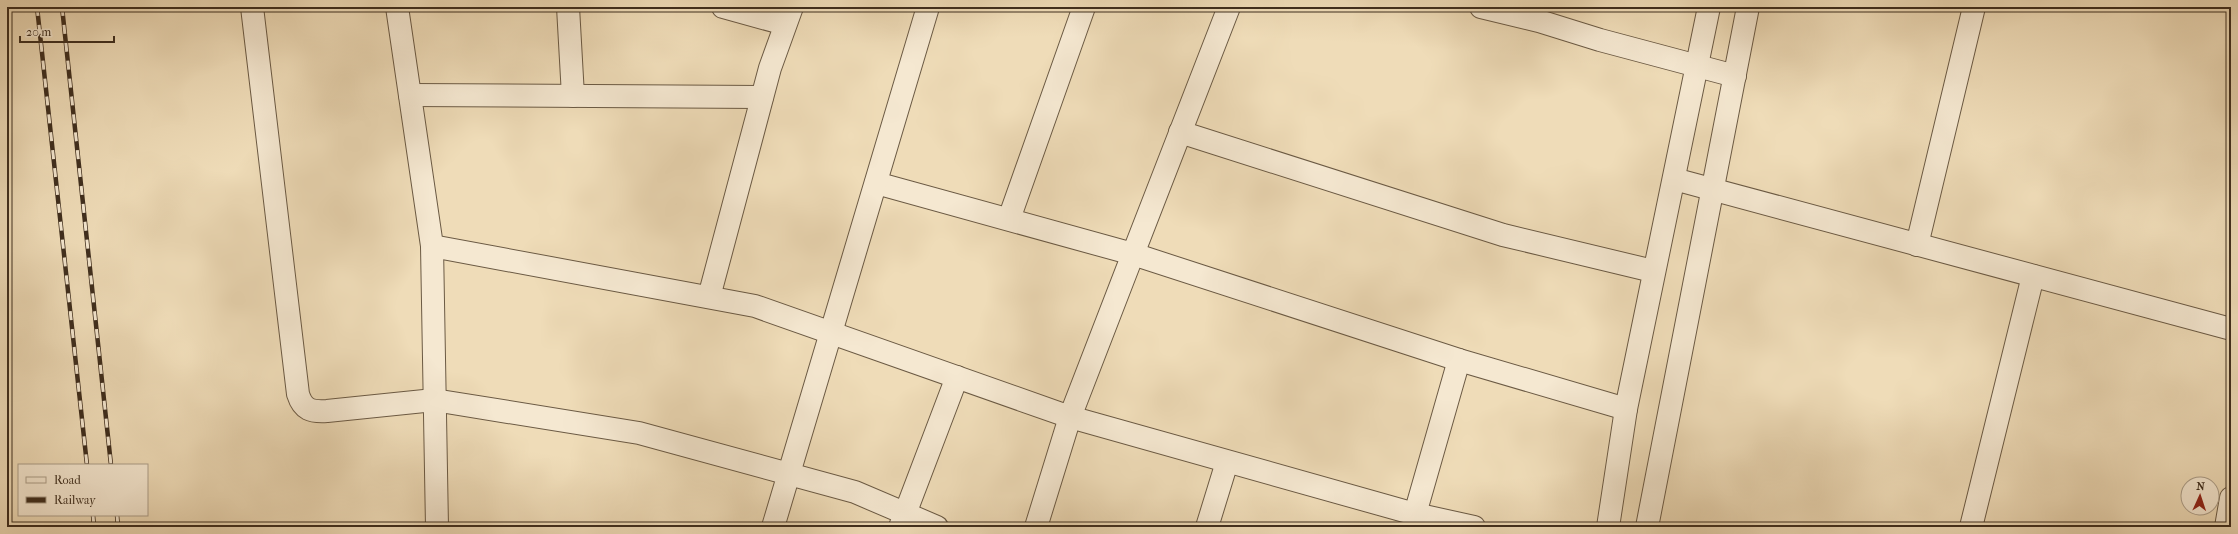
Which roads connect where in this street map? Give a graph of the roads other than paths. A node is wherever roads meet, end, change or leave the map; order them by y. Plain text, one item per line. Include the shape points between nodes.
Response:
1 (252, 7) edge
2 (397, 7) edge
3 (568, 7) edge
4 (723, 7) edge
5 (928, 7) edge
6 (1084, 7) edge
7 (1229, 7) edge
8 (1481, 7) edge
9 (1709, 7) edge
10 (1748, 7) edge
11 (1974, 7) edge
12 (788, 16) edge
13 (1698, 66) junction
14 (1735, 76) junction
15 (410, 95) junction
16 (573, 96) junction
17 (762, 97) junction
18 (1180, 132) junction
19 (1674, 179) junction
20 (876, 183) junction
21 (1713, 190) junction
22 (1009, 219) junction
23 (1917, 245) junction
24 (432, 246) junction
25 (1133, 254) junction
26 (1653, 271) junction
27 (2033, 276) junction
28 (709, 297) junction
29 (2231, 329) edge
30 (832, 333) junction
31 (1459, 360) junction
32 (957, 377) junction
33 (434, 400) junction
34 (1626, 409) junction
35 (1070, 418) junction
36 (1227, 462) junction
37 (789, 474) junction
38 (2231, 498) edge
39 (1415, 514) junction
40 (902, 520) edge
41 (437, 527) edge
42 (773, 527) edge
43 (937, 527) edge
44 (1036, 527) edge
45 (1207, 527) edge
46 (1474, 527) edge
47 (1608, 527) edge
48 (1647, 527) edge
49 (1971, 527) edge
50 (2226, 527) edge

1 - 33 street via 301,403 306,409 316,412
2 - 15 street
3 - 16 street
4 - 12 street
5 - 20 street
6 - 22 street
7 - 18 street
8 - 13 street
9 - 13 street
10 - 14 street
11 - 23 street
12 - 17 street
13 - 14 street
13 - 19 street
14 - 21 street
15 - 16 street
15 - 24 street
16 - 17 street
17 - 28 street
18 - 25 street
18 - 26 street via 1503,235
19 - 21 street
19 - 26 street
20 - 22 street
20 - 30 street
21 - 23 street
21 - 48 street
22 - 25 street
23 - 27 street
24 - 28 street
24 - 33 street
25 - 31 street
25 - 35 street
26 - 34 street
27 - 29 street
27 - 49 street
28 - 30 street via 755,306
30 - 32 street
30 - 37 street
31 - 34 street
31 - 39 street
32 - 35 street
32 - 40 street
33 - 37 street via 639,433
33 - 41 street
34 - 47 street
35 - 36 street
35 - 44 street
36 - 39 street
36 - 45 street
37 - 40 street via 855,492
37 - 42 street
38 - 50 street
39 - 46 street
40 - 43 street

